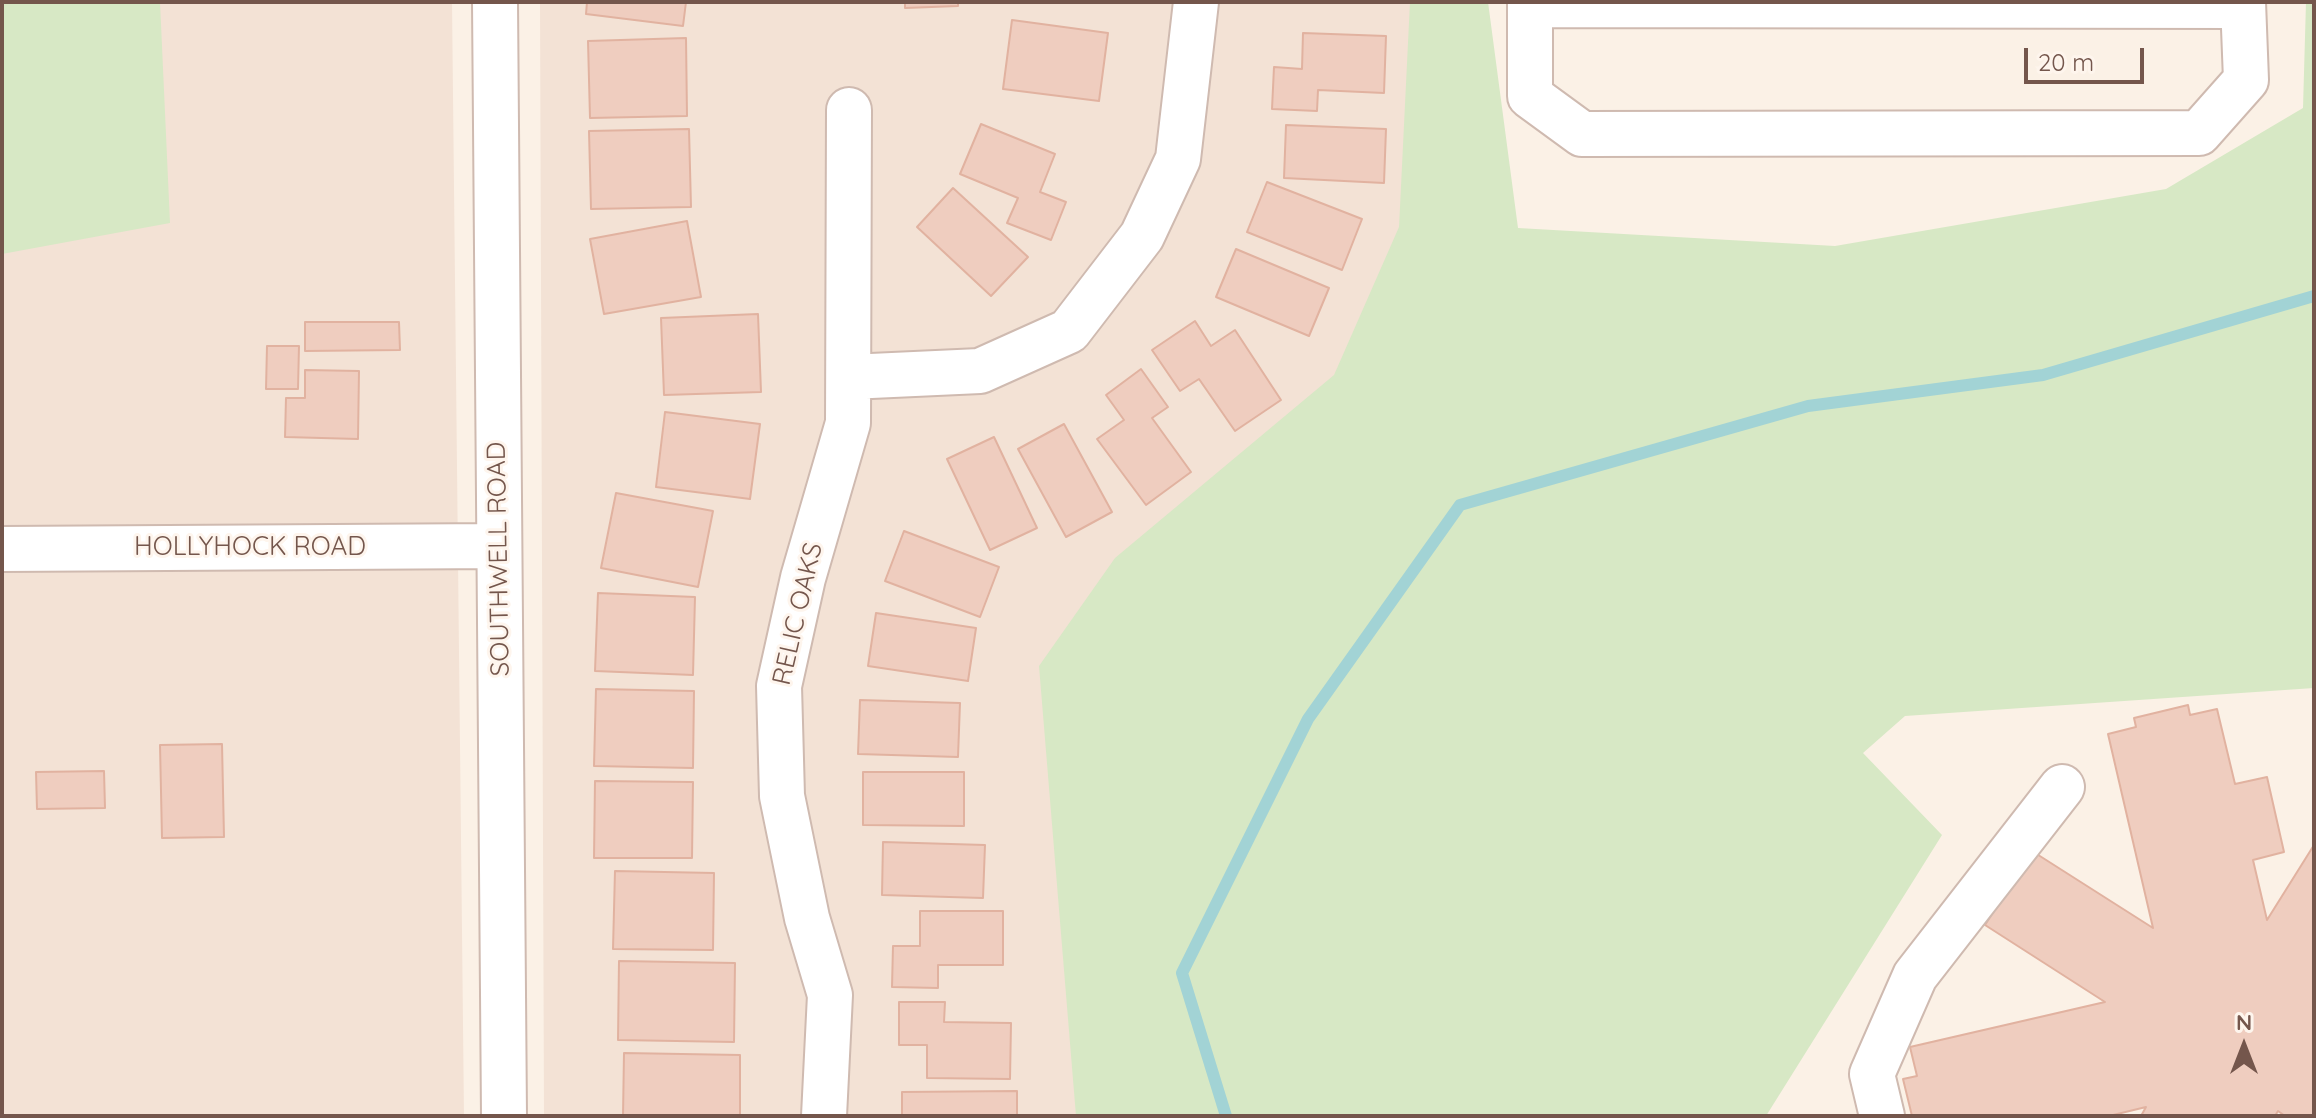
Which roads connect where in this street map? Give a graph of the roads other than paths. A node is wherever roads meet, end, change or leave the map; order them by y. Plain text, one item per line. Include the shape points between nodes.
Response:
1 (495, 2) edge
2 (1196, 2) edge
3 (1530, 3) edge
4 (2243, 4) edge
5 (849, 110) dead end
6 (849, 377) junction
7 (498, 546) junction
8 (2, 549) edge
9 (2062, 787) dead end
10 (504, 1116) edge
11 (824, 1116) edge
12 (1882, 1116) edge

1 - 7 street, SOUTHWELL ROAD
2 - 6 street via 1178,159 1142,236 1069,331 980,371
3 - 4 street
3 - 4 street via 1530,96 1582,134 2199,133 2246,80
5 - 6 street, RELIC OAKS
6 - 11 street, RELIC OAKS via 848,423 803,578 779,686 782,796 807,918 830,995
7 - 8 street, HOLLYHOCK ROAD
7 - 10 street, SOUTHWELL ROAD
9 - 12 street via 1915,976 1872,1074

